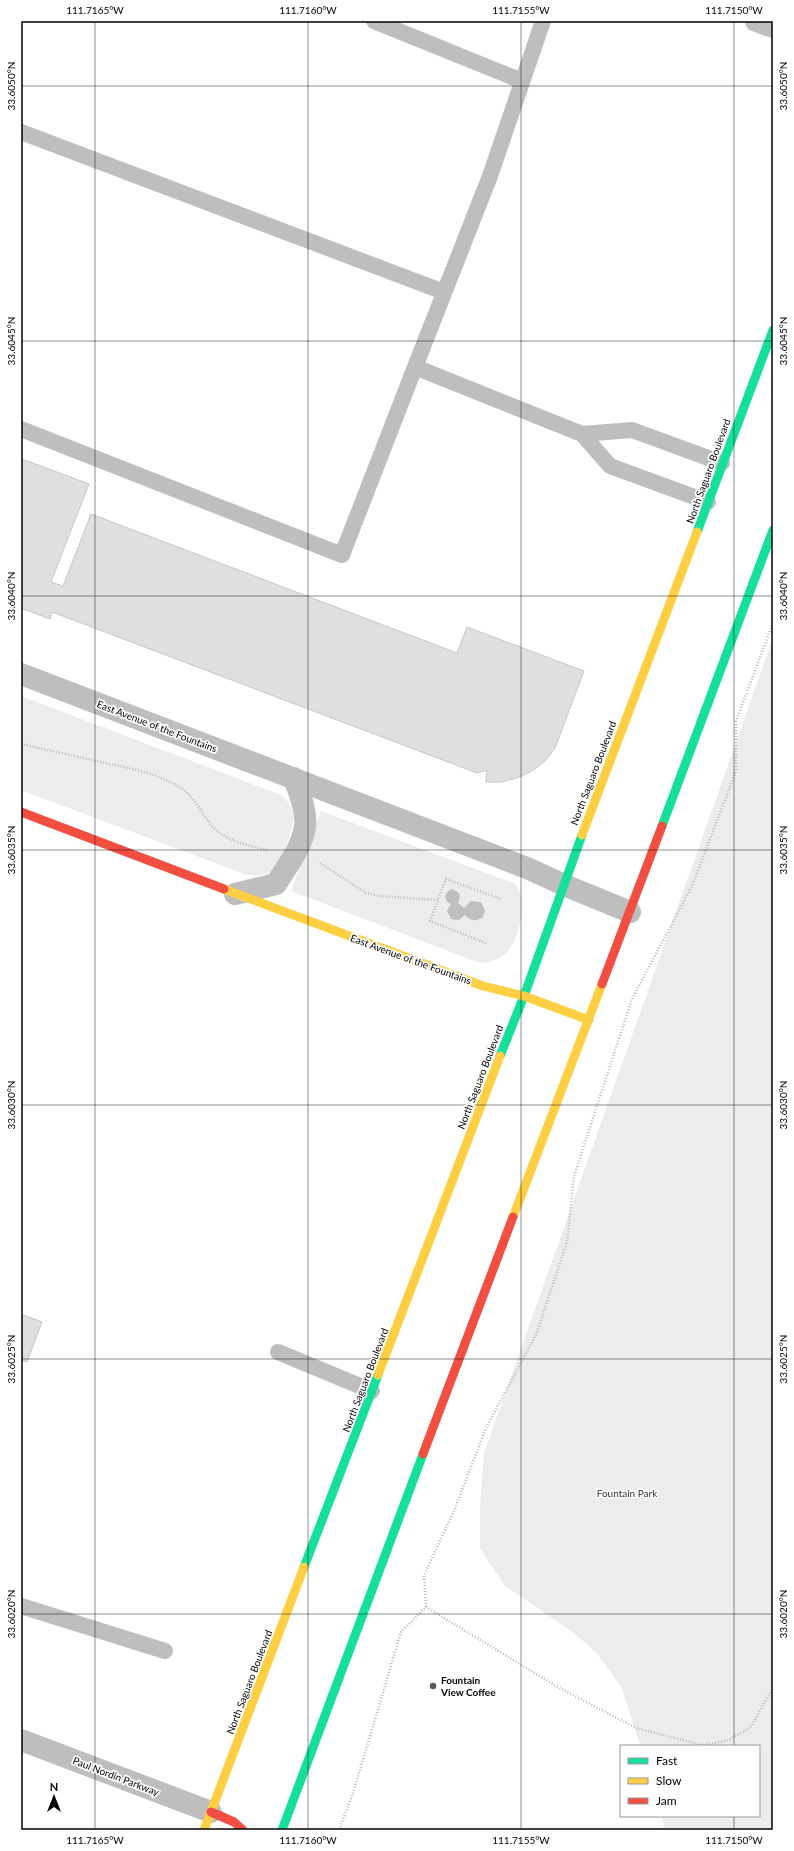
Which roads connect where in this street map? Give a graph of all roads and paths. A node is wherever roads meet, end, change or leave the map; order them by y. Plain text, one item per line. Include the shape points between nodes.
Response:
1 (374, 21) edge
2 (543, 21) edge
3 (756, 21) edge
4 (773, 27) edge
5 (522, 81) junction
6 (21, 132) edge
7 (444, 292) junction
8 (773, 330) edge
9 (415, 367) junction
10 (21, 429) edge
11 (582, 434) junction
12 (722, 463) junction
13 (708, 502) junction
14 (773, 530) edge
15 (773, 623) edge
16 (21, 674) edge
17 (21, 744) edge
18 (294, 778) junction
19 (21, 812) edge
20 (295, 855) junction
21 (564, 885) junction
22 (235, 894) junction
23 (501, 899) dead end
24 (438, 900) junction
25 (630, 912) junction
26 (486, 943) dead end
27 (524, 996) junction
28 (589, 1020) junction
29 (278, 1352) dead end
30 (372, 1391) junction
31 (21, 1606) edge
32 (426, 1608) junction
33 (165, 1651) dead end
34 (773, 1688) edge
35 (21, 1740) edge
36 (698, 1745) edge
37 (707, 1745) edge
38 (207, 1821) edge
39 (242, 1830) edge
40 (282, 1830) edge
41 (339, 1830) edge

1 - 5 lane
2 - 5 lane
3 - 4 street
5 - 7 lane via 490,176
6 - 7 lane
7 - 9 lane
8 - 12 main road, North Saguaro Boulevard
9 - 10 lane via 342,555
9 - 11 lane
11 - 12 lane via 632,430
11 - 13 lane via 610,466
12 - 13 main road, North Saguaro Boulevard
13 - 21 main road, North Saguaro Boulevard
14 - 25 main road
15 - 32 path via 736,721 736,771 692,886 632,999 574,1176 566,1242 536,1334 486,1428 454,1511 424,1575
16 - 18 street, East Avenue of the Fountains
17 - 20 path via 135,769 162,778 194,798 212,826 225,836 238,843
18 - 20 street via 303,806 305,826
18 - 21 street, East Avenue of the Fountains via 527,868
19 - 22 main road, East Avenue of the Fountains
20 - 22 street via 276,884
20 - 24 path via 319,862 366,893
21 - 25 street, East Avenue of the Fountains
21 - 27 main road, North Saguaro Boulevard
22 - 27 main road, East Avenue of the Fountains via 483,986
23 - 24 path via 446,879
24 - 26 path via 430,921
25 - 28 main road
27 - 28 main road, East Avenue of the Fountains
27 - 30 main road, North Saguaro Boulevard
28 - 40 main road via 476,1312
29 - 30 lane
30 - 38 main road, North Saguaro Boulevard
31 - 33 lane
32 - 36 path via 556,1686 636,1728
32 - 41 path via 401,1632 353,1793
34 - 37 path via 750,1728 726,1741
35 - 38 street, Paul Nordin Parkway
38 - 39 main road via 234,1822

